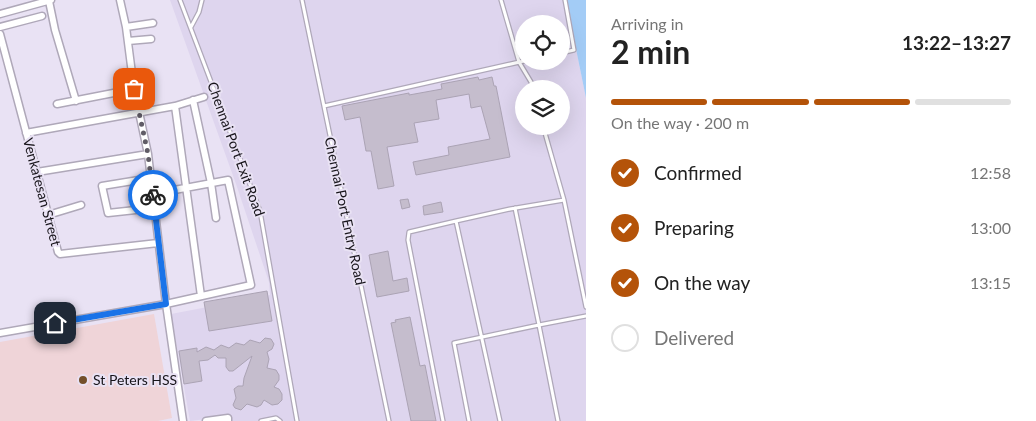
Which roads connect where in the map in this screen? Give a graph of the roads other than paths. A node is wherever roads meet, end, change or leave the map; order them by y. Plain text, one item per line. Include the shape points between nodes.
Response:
1 (50, 0) edge
2 (120, 0) edge
3 (180, 0) edge
4 (202, 0) edge
5 (302, 0) edge
6 (501, 0) edge
7 (565, 0) edge
8 (0, 14) edge
9 (568, 15) edge
10 (42, 16) dead end
11 (153, 23) dead end
12 (0, 27) edge
13 (191, 27) junction
14 (126, 28) junction
15 (570, 28) edge
16 (0, 34) edge
17 (151, 39) dead end
18 (128, 41) junction
19 (515, 48) edge
20 (570, 51) edge
21 (515, 63) edge
22 (134, 89) junction
23 (204, 97) dead end
24 (193, 100) junction
25 (76, 101) junction
26 (57, 104) dead end
27 (175, 106) junction
28 (324, 106) junction
29 (139, 112) junction
30 (26, 133) junction
31 (546, 135) edge
32 (148, 154) junction
33 (37, 172) junction
34 (151, 178) junction
35 (211, 183) junction
36 (187, 187) junction
37 (153, 194) junction
38 (564, 200) junction
39 (82, 204) dead end
40 (154, 208) junction
41 (515, 208) junction
42 (48, 215) junction
43 (216, 218) dead end
44 (456, 221) junction
45 (158, 243) junction
46 (201, 296) junction
47 (166, 304) junction
48 (586, 307) edge
49 (586, 316) edge
50 (539, 325) junction
51 (0, 333) edge
52 (482, 337) junction
53 (183, 421) edge
54 (206, 421) edge
55 (228, 421) edge
56 (262, 421) edge
57 (280, 421) edge
58 (297, 421) edge
59 (388, 421) edge
60 (443, 421) edge
61 (469, 421) edge
62 (500, 421) edge
63 (558, 421) edge

1 - 8 street
1 - 25 street via 55,30
2 - 14 street
3 - 13 lane, Chennai Port Exit Road
4 - 13 lane via 200,12
5 - 28 lane, Chennai Port Entry Road
6 - 19 lane
7 - 9 lane
10 - 12 street
11 - 14 street
13 - 58 lane, Chennai Port Exit Road via 260,211
14 - 18 street
15 - 20 lane via 574,50
16 - 30 street, Venkatesan Street
17 - 18 street
18 - 22 street
21 - 28 lane
22 - 25 street
22 - 29 street
23 - 24 street
24 - 27 street
24 - 35 street
25 - 26 street
27 - 29 street
27 - 36 street
28 - 59 lane, Chennai Port Entry Road
29 - 30 street
29 - 32 street
30 - 33 street, Venkatesan Street
31 - 38 lane
32 - 33 street
32 - 34 street
33 - 42 street, Venkatesan Street
34 - 37 street
34 - 40 street via 102,186 108,213
35 - 36 street
35 - 43 street
35 - 46 street via 228,180 251,286
36 - 37 street
36 - 46 street
37 - 40 street
38 - 41 lane
38 - 48 lane
39 - 42 street
40 - 45 street
41 - 44 lane
41 - 50 lane
42 - 45 street, Venkatesan Street via 60,254
44 - 52 lane
44 - 60 lane via 409,232 408,240
45 - 47 street
46 - 47 street
47 - 51 street
47 - 53 street
49 - 50 lane
50 - 52 lane
50 - 63 lane
52 - 61 lane via 454,343
52 - 62 lane
54 - 55 street via 228,418
56 - 57 lane via 276,418

